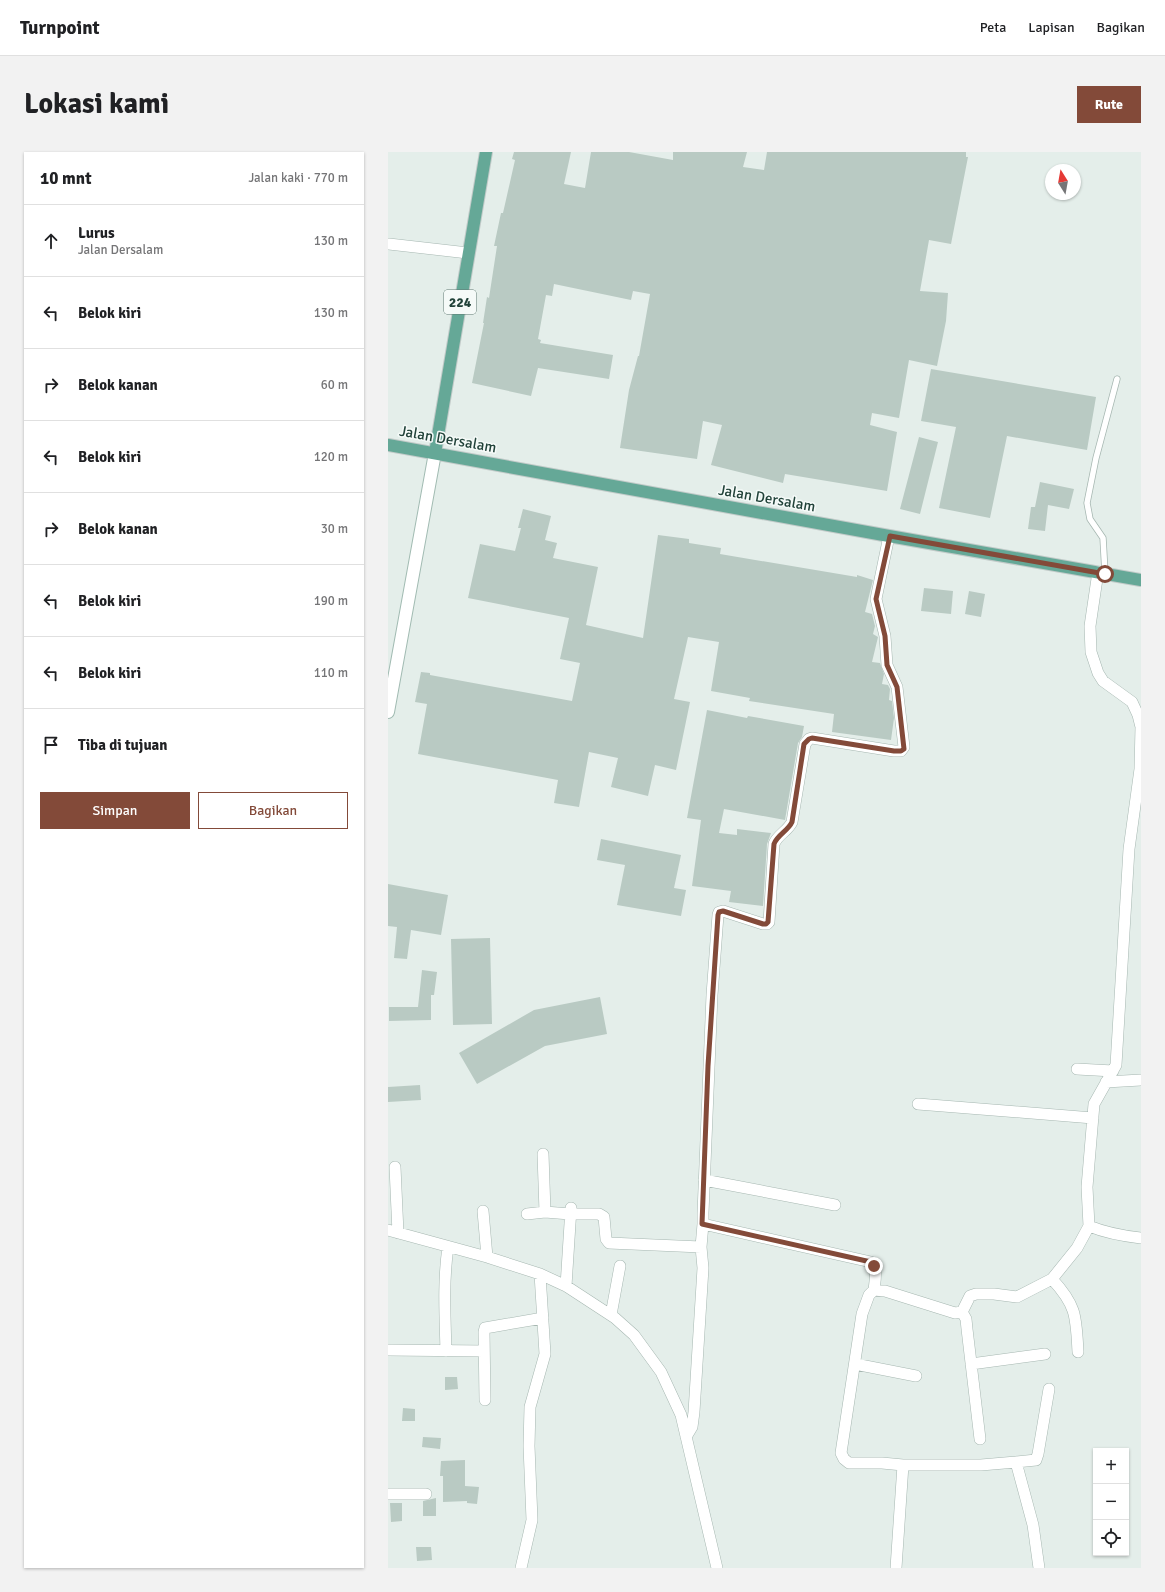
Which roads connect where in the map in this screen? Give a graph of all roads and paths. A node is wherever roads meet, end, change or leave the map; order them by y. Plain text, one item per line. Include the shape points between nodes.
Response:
1 (486, 152) edge
2 (389, 244) dead end
3 (468, 253) junction
4 (1117, 379) dead end
5 (388, 444) edge
6 (435, 453) junction
7 (890, 536) junction
8 (1102, 573) junction
9 (1141, 580) edge
10 (388, 712) edge
11 (1077, 1069) dead end
12 (1113, 1070) junction
13 (1141, 1080) edge
14 (1106, 1082) junction
15 (918, 1104) dead end
16 (1093, 1118) junction
17 (543, 1154) dead end
18 (395, 1167) dead end
19 (704, 1180) junction
20 (835, 1205) dead end
21 (483, 1211) dead end
22 (570, 1211) junction
23 (545, 1212) junction
24 (527, 1214) dead end
25 (702, 1224) junction
26 (1089, 1226) junction
27 (393, 1231) edge
28 (1141, 1238) edge
29 (448, 1247) junction
30 (702, 1247) junction
31 (487, 1258) junction
32 (620, 1266) dead end
33 (540, 1274) junction
34 (1052, 1279) junction
35 (566, 1286) junction
36 (874, 1290) junction
37 (962, 1312) junction
38 (611, 1315) junction
39 (543, 1318) junction
40 (388, 1350) edge
41 (446, 1351) junction
42 (484, 1351) junction
43 (1078, 1352) dead end
44 (1045, 1354) dead end
45 (855, 1364) junction
46 (971, 1364) junction
47 (916, 1376) dead end
48 (1048, 1389) dead end
49 (485, 1400) dead end
50 (686, 1437) junction
51 (980, 1439) dead end
52 (1016, 1462) junction
53 (903, 1465) junction
54 (388, 1494) edge
55 (426, 1494) dead end
56 (521, 1568) edge
57 (717, 1568) edge
58 (896, 1568) edge
59 (1039, 1568) edge

1 - 3 main road, 224
2 - 3 street
3 - 6 main road, 224
4 - 8 lane via 1087,503 1090,519 1103,538
5 - 6 main road, Jalan Dersalam
6 - 7 main road, Jalan Dersalam
6 - 10 main road
7 - 8 main road, Jalan Dersalam
7 - 19 street via 876,599 885,636 887,665 897,687 904,749 894,751 809,739 804,744 792,822 789,829 774,844 768,922 763,924 723,911 719,912 712,995
8 - 9 main road, Jalan Dersalam
8 - 12 street via 1090,626 1091,652 1103,681 1132,702 1141,727 1140,769 1129,850 1116,1065
11 - 12 street
12 - 14 street
13 - 14 street
14 - 16 street via 1094,1104
15 - 16 street
16 - 26 street via 1087,1187
17 - 23 street
18 - 27 street
19 - 20 street
19 - 25 street
21 - 31 street
22 - 23 street
22 - 30 street via 603,1215 606,1239 612,1244
22 - 35 street
23 - 24 street
25 - 30 street
25 - 36 street via 871,1262 876,1272
26 - 28 street via 1120,1236
26 - 34 street
27 - 29 street
29 - 31 street
29 - 41 street via 444,1300
30 - 50 street via 703,1268 694,1412 692,1427
31 - 33 street
32 - 38 street
33 - 35 street
33 - 39 street
34 - 37 street via 1017,1297 994,1294 970,1296
34 - 43 street via 1072,1306 1076,1321
35 - 38 street
36 - 37 street via 885,1291 955,1313
36 - 45 street via 869,1295 862,1314
37 - 46 street via 966,1319
38 - 50 street via 634,1335 661,1372 681,1415
39 - 42 street via 485,1328
39 - 56 street via 545,1354 530,1407 532,1520
40 - 41 street
41 - 42 street
42 - 49 street
44 - 46 street
45 - 47 street
45 - 53 street via 841,1453 849,1463
46 - 51 street
48 - 52 street via 1036,1460
50 - 57 street
52 - 53 street via 981,1465
52 - 59 street via 1033,1525
53 - 58 street
54 - 55 street

